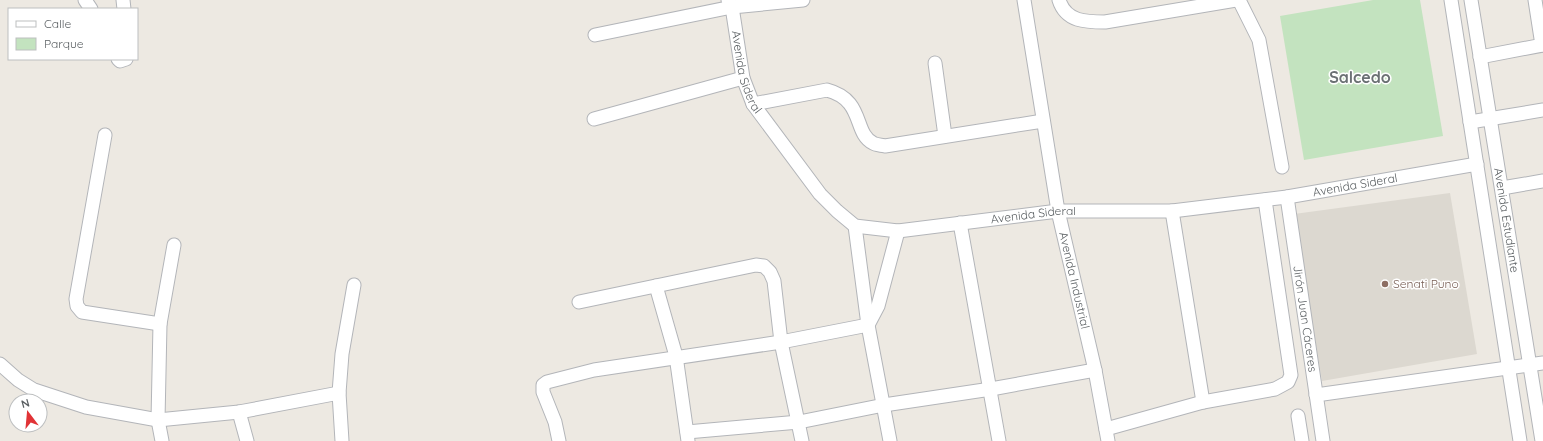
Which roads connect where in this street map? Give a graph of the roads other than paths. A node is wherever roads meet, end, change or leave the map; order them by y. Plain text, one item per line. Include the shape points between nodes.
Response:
1 (803, 0) edge
2 (1024, 0) edge
3 (1238, 0) edge
4 (1452, 0) edge
5 (1471, 0) edge
6 (1535, 0) edge
7 (1060, 2) edge
8 (730, 4) edge
9 (1182, 4) edge
10 (595, 35) dead end
11 (1542, 45) edge
12 (1480, 57) junction
13 (935, 63) dead end
14 (743, 78) junction
15 (753, 104) junction
16 (1543, 110) edge
17 (594, 118) dead end
18 (1489, 119) junction
19 (1043, 121) junction
20 (1470, 122) junction
21 (105, 135) dead end
22 (946, 136) junction
23 (1477, 164) junction
24 (1282, 167) dead end
25 (1543, 181) edge
26 (1502, 188) junction
27 (1287, 197) junction
28 (1265, 200) junction
29 (1058, 211) junction
30 (1172, 211) junction
31 (960, 223) junction
32 (855, 226) junction
33 (898, 231) junction
34 (174, 245) dead end
35 (354, 286) dead end
36 (656, 286) junction
37 (579, 302) dead end
38 (160, 324) junction
39 (868, 325) junction
40 (781, 342) junction
41 (676, 356) junction
42 (0, 364) edge
43 (1537, 364) edge
44 (1508, 369) junction
45 (1094, 370) junction
46 (991, 389) junction
47 (339, 393) junction
48 (1316, 395) junction
49 (1204, 402) junction
50 (884, 406) junction
51 (239, 412) junction
52 (1298, 416) dead end
53 (158, 420) junction
54 (799, 422) junction
55 (1107, 435) edge
56 (688, 436) edge
57 (1542, 437) edge
58 (162, 441) edge
59 (247, 441) edge
60 (342, 441) edge
61 (559, 441) edge
62 (802, 441) edge
63 (890, 441) edge
64 (999, 441) edge
65 (1302, 441) edge
66 (1323, 441) edge
67 (1520, 441) edge

1 - 8 street
2 - 19 street, Avenida Industrial
3 - 9 street
3 - 24 street via 1258,40
4 - 20 street, Avenida Estudiante
5 - 12 street, Avenida Estudiante
6 - 11 street
7 - 9 street via 1068,16 1084,22 1105,22
8 - 10 street
8 - 14 street, Avenida Sideral
11 - 12 street
12 - 18 street, Avenida Estudiante
13 - 22 street
14 - 15 street, Avenida Sideral
14 - 17 street
15 - 22 street via 827,90 838,93 850,103 865,135 872,143 885,146
15 - 32 street, Avenida Sideral via 820,194
16 - 18 street
18 - 20 street
18 - 26 street, Avenida Estudiante
19 - 22 street
19 - 29 street, Avenida Industrial
20 - 23 street, Avenida Estudiante
21 - 38 street via 85,239 77,306 82,312
23 - 27 street, Avenida Sideral
23 - 44 street, Avenida Estudiante
25 - 26 street
26 - 43 street, Avenida Estudiante
27 - 28 street, Avenida Sideral
27 - 48 street, Jirón Juan Cáceres
28 - 30 street, Avenida Sideral
28 - 49 street via 1291,375 1288,382 1276,389
29 - 30 street, Avenida Sideral
29 - 31 street, Avenida Sideral
29 - 45 street, Avenida Industrial
30 - 49 street
31 - 33 street, Avenida Sideral via 922,230
31 - 46 street
32 - 33 street, Avenida Sideral
32 - 39 street
33 - 39 street via 878,306
34 - 38 street
35 - 47 street via 342,354
36 - 37 street
36 - 40 street via 756,265 764,266 774,281
36 - 41 street
38 - 53 street
39 - 40 street
39 - 50 street
40 - 41 street
40 - 54 street
41 - 56 street
41 - 61 street via 594,370 547,382 543,385 543,392 555,422
42 - 53 street via 34,390 86,407
43 - 44 street
43 - 57 street, Avenida Estudiante
44 - 48 street
44 - 67 street, Avenida Estudiante
45 - 46 street
45 - 55 street, Avenida Industrial
46 - 50 street
46 - 64 street
47 - 51 street
47 - 60 street
48 - 66 street, Jirón Juan Cáceres
49 - 55 street
50 - 54 street
50 - 63 street
51 - 53 street
51 - 59 street
52 - 65 street
53 - 58 street
54 - 56 street
54 - 62 street

